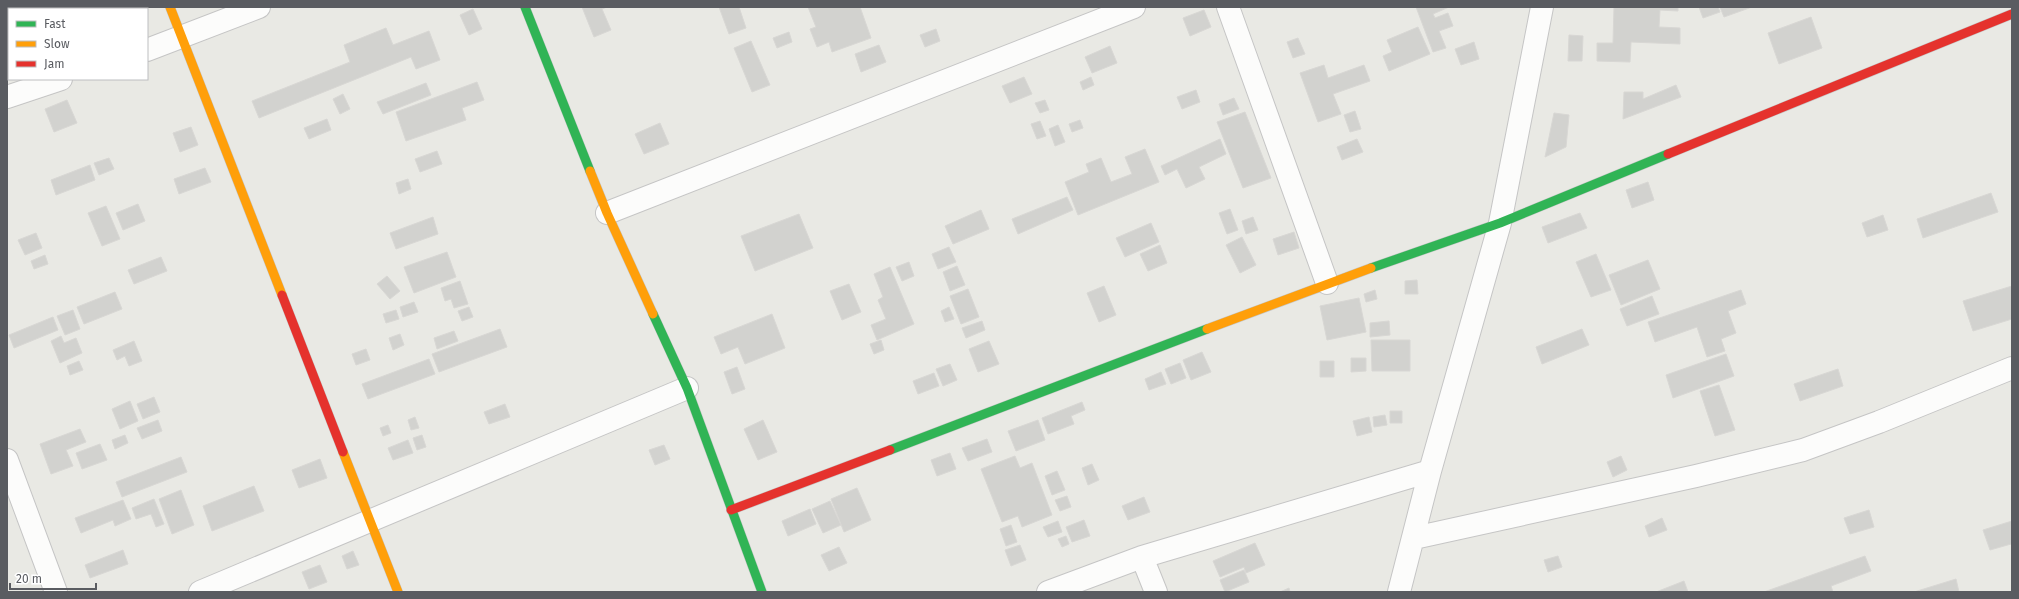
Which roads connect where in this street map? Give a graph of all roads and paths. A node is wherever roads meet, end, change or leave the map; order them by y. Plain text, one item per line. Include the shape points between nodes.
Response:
1 (170, 7) edge
2 (260, 7) edge
3 (525, 7) edge
4 (1134, 7) edge
5 (1228, 7) edge
6 (1542, 7) edge
7 (2012, 14) edge
8 (183, 38) junction
9 (148, 50) edge
10 (58, 80) edge
11 (7, 97) edge
12 (607, 213) junction
13 (1500, 223) junction
14 (1327, 283) junction
15 (2012, 368) edge
16 (687, 388) junction
17 (7, 460) edge
18 (1430, 471) junction
19 (731, 510) junction
20 (369, 520) junction
21 (1414, 538) junction
22 (1142, 557) junction
23 (56, 592) edge
24 (200, 592) edge
25 (398, 592) edge
26 (762, 592) edge
27 (1048, 592) edge
28 (1156, 592) edge
29 (1399, 592) edge

1 - 8 street
2 - 8 street
3 - 12 street
4 - 12 street
5 - 14 street
6 - 13 street
7 - 13 street
8 - 9 street
8 - 20 street
10 - 11 street
12 - 16 street
13 - 14 street
13 - 18 street
14 - 19 street
15 - 21 street via 1887,420 1803,450
16 - 19 street
16 - 20 street
17 - 23 street
18 - 21 street
18 - 22 street
19 - 26 street
20 - 24 street
20 - 25 street
21 - 29 street
22 - 27 street
22 - 28 street

